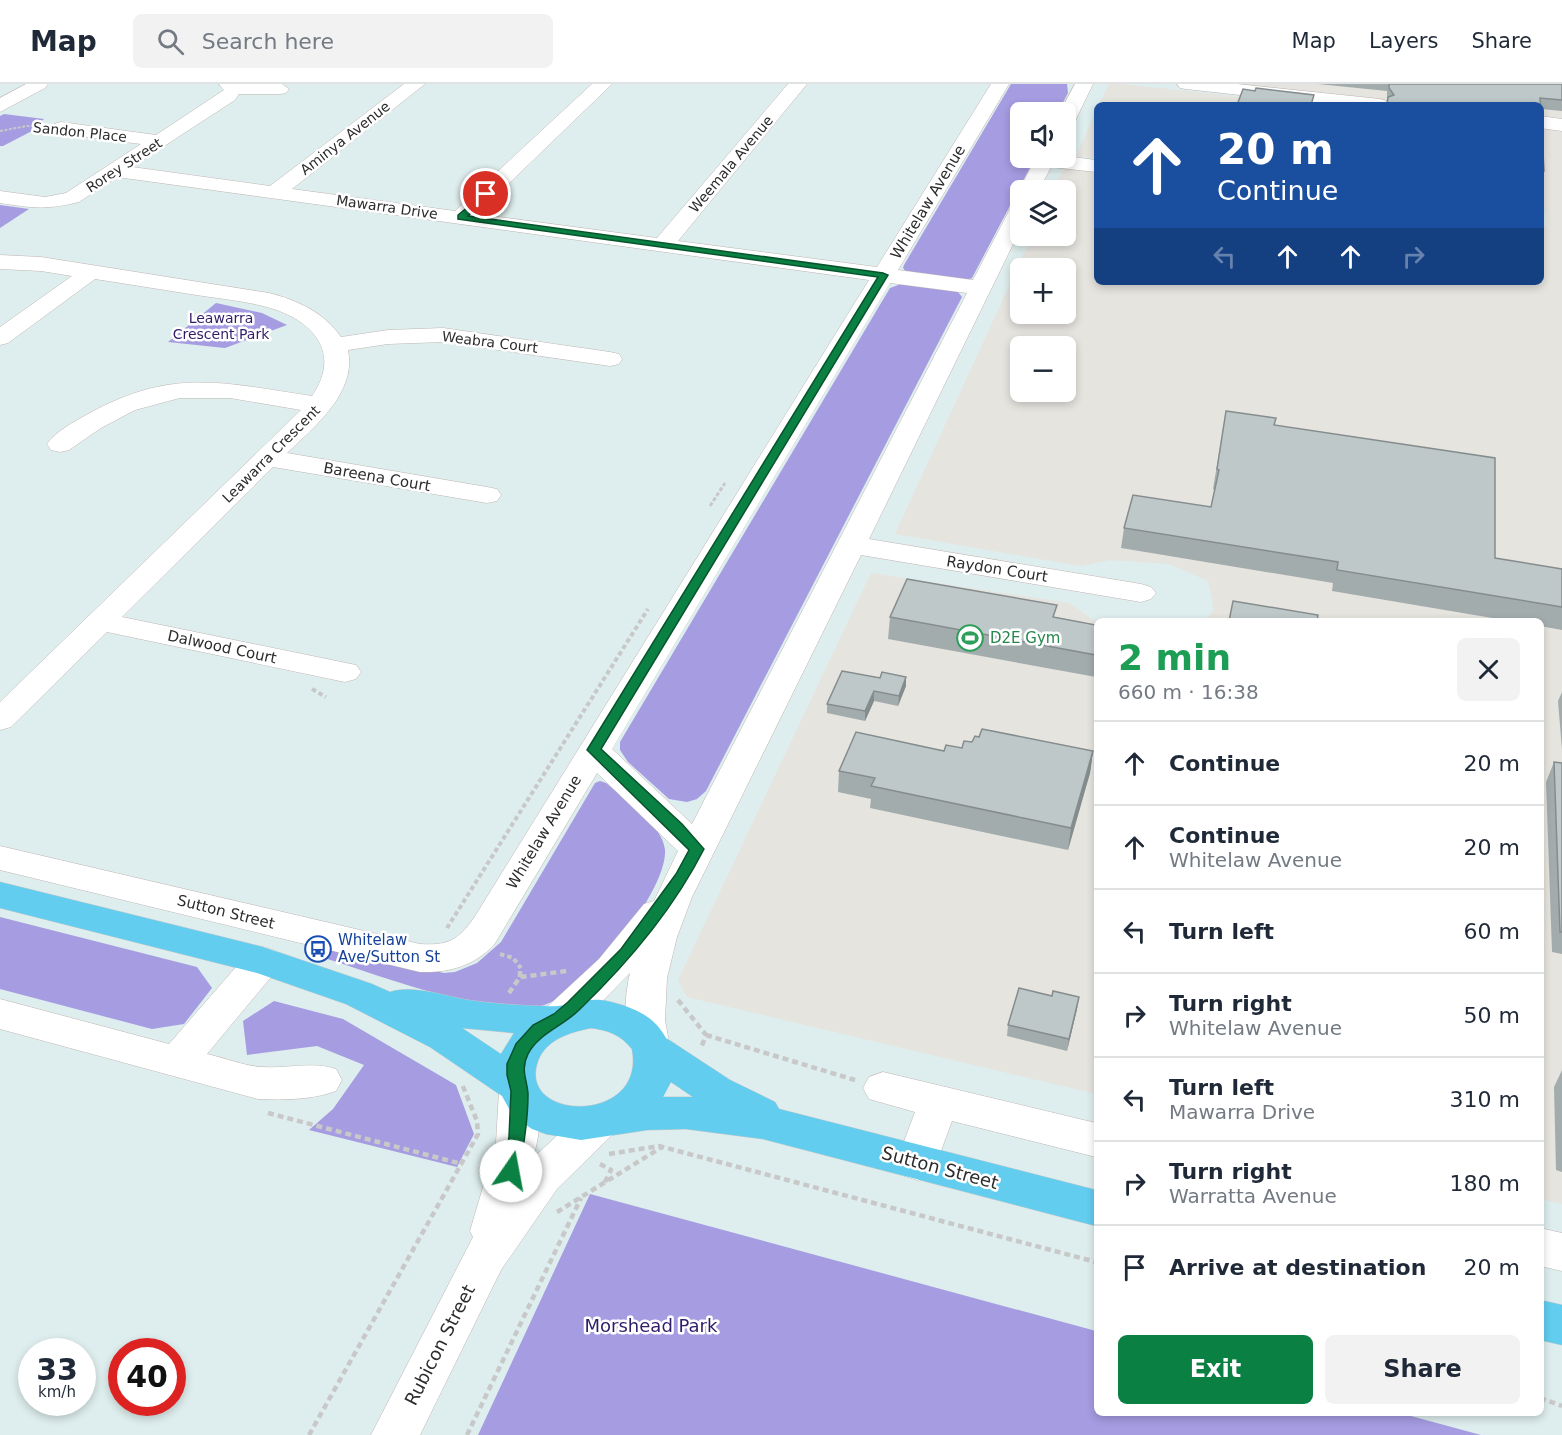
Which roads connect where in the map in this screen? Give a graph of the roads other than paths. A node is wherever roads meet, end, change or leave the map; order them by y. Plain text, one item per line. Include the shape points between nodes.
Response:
1 (39, 84) edge
2 (416, 84) edge
3 (603, 84) edge
4 (798, 84) edge
5 (1000, 84) edge
6 (1084, 84) edge
7 (1186, 84) edge
8 (231, 86) edge
9 (280, 89) dead end
10 (1075, 102) edge
11 (1352, 102) edge
12 (0, 106) edge
13 (1544, 123) edge
14 (1562, 125) edge
15 (61, 128) road end
16 (159, 141) junction
17 (1076, 163) edge
18 (1094, 166) edge
19 (115, 171) junction
20 (275, 192) junction
21 (0, 197) edge
22 (461, 217) junction
23 (1010, 228) edge
24 (663, 245) junction
25 (0, 262) edge
26 (91, 272) junction
27 (883, 275) junction
28 (979, 288) junction
29 (0, 338) edge
30 (334, 345) junction
31 (610, 359) dead end
32 (320, 405) junction
33 (60, 444) dead end
34 (267, 458) junction
35 (487, 495) dead end
36 (852, 546) junction
37 (1142, 593) dead end
38 (100, 622) junction
39 (345, 672) dead end
40 (0, 720) edge
41 (593, 750) junction
42 (0, 858) edge
43 (690, 863) junction
44 (0, 895) edge
45 (450, 943) joint
46 (263, 961) junction
47 (359, 994) junction
48 (0, 1014) edge
49 (558, 1019) junction
50 (651, 1046) junction
51 (178, 1061) junction
52 (322, 1080) dead end
53 (883, 1088) road end
54 (518, 1089) junction
55 (939, 1101) junction
56 (604, 1120) junction
57 (785, 1125) junction
58 (1094, 1140) edge
59 (917, 1163) junction
60 (1094, 1207) edge
61 (1544, 1248) edge
62 (1562, 1252) edge
63 (485, 1256) junction
64 (1544, 1321) edge
65 (1562, 1326) edge
66 (395, 1435) edge

1 - 12 street
2 - 20 street, Aminya Avenue
3 - 22 street
4 - 24 street, Weemala Avenue
5 - 27 street, Whitelaw Avenue
6 - 10 street
7 - 11 street
8 - 9 street
8 - 16 street, Rorey Street via 230,95
13 - 14 street
15 - 16 street, Sandon Place
16 - 19 street, Rorey Street
17 - 18 street
19 - 20 street, Mawarra Drive
19 - 21 street, Rorey Street via 61,201
20 - 22 street, Mawarra Drive
22 - 24 street, Mawarra Drive
23 - 28 street
24 - 27 street, Mawarra Drive
25 - 26 street
26 - 29 street
26 - 30 street via 269,300 309,318
27 - 28 street, Mawarra Drive
27 - 41 street, Whitelaw Avenue
28 - 36 street
30 - 31 street, Weabra Court via 388,337 443,335
30 - 32 street, Leawarra Crescent via 337,376
32 - 33 street via 218,390 177,391 106,413
32 - 34 street, Leawarra Crescent
34 - 35 street, Bareena Court
34 - 38 street, Leawarra Crescent
36 - 37 street, Raydon Court
36 - 43 street
38 - 39 street, Dalwood Court
38 - 40 street, Leawarra Crescent
41 - 43 street via 677,828
41 - 45 street, Whitelaw Avenue via 482,934 469,948
42 - 45 street, Sutton Street via 408,956 429,959
43 - 49 street via 626,953
43 - 50 street via 657,939 647,976 644,1012
44 - 46 main road
46 - 47 main road
46 - 51 street
47 - 49 main road via 476,1016
47 - 54 main road via 444,1036
48 - 51 street
49 - 50 main road via 591,1013 612,1016 630,1023
49 - 54 main road via 539,1030 522,1048 516,1064
50 - 56 main road via 654,1067 649,1085 628,1108
50 - 57 main road, Sutton Street via 716,1091
51 - 52 street via 258,1083
53 - 55 street
54 - 56 main road via 529,1105 548,1118 573,1123
54 - 63 street, Rubicon Street via 514,1158
55 - 58 street
55 - 59 street
56 - 57 main road, Sutton Street via 643,1113 673,1113
56 - 63 street, Rubicon Street via 542,1177
57 - 59 main road, Sutton Street
59 - 60 main road, Sutton Street
61 - 62 street
63 - 66 street, Rubicon Street
64 - 65 main road

